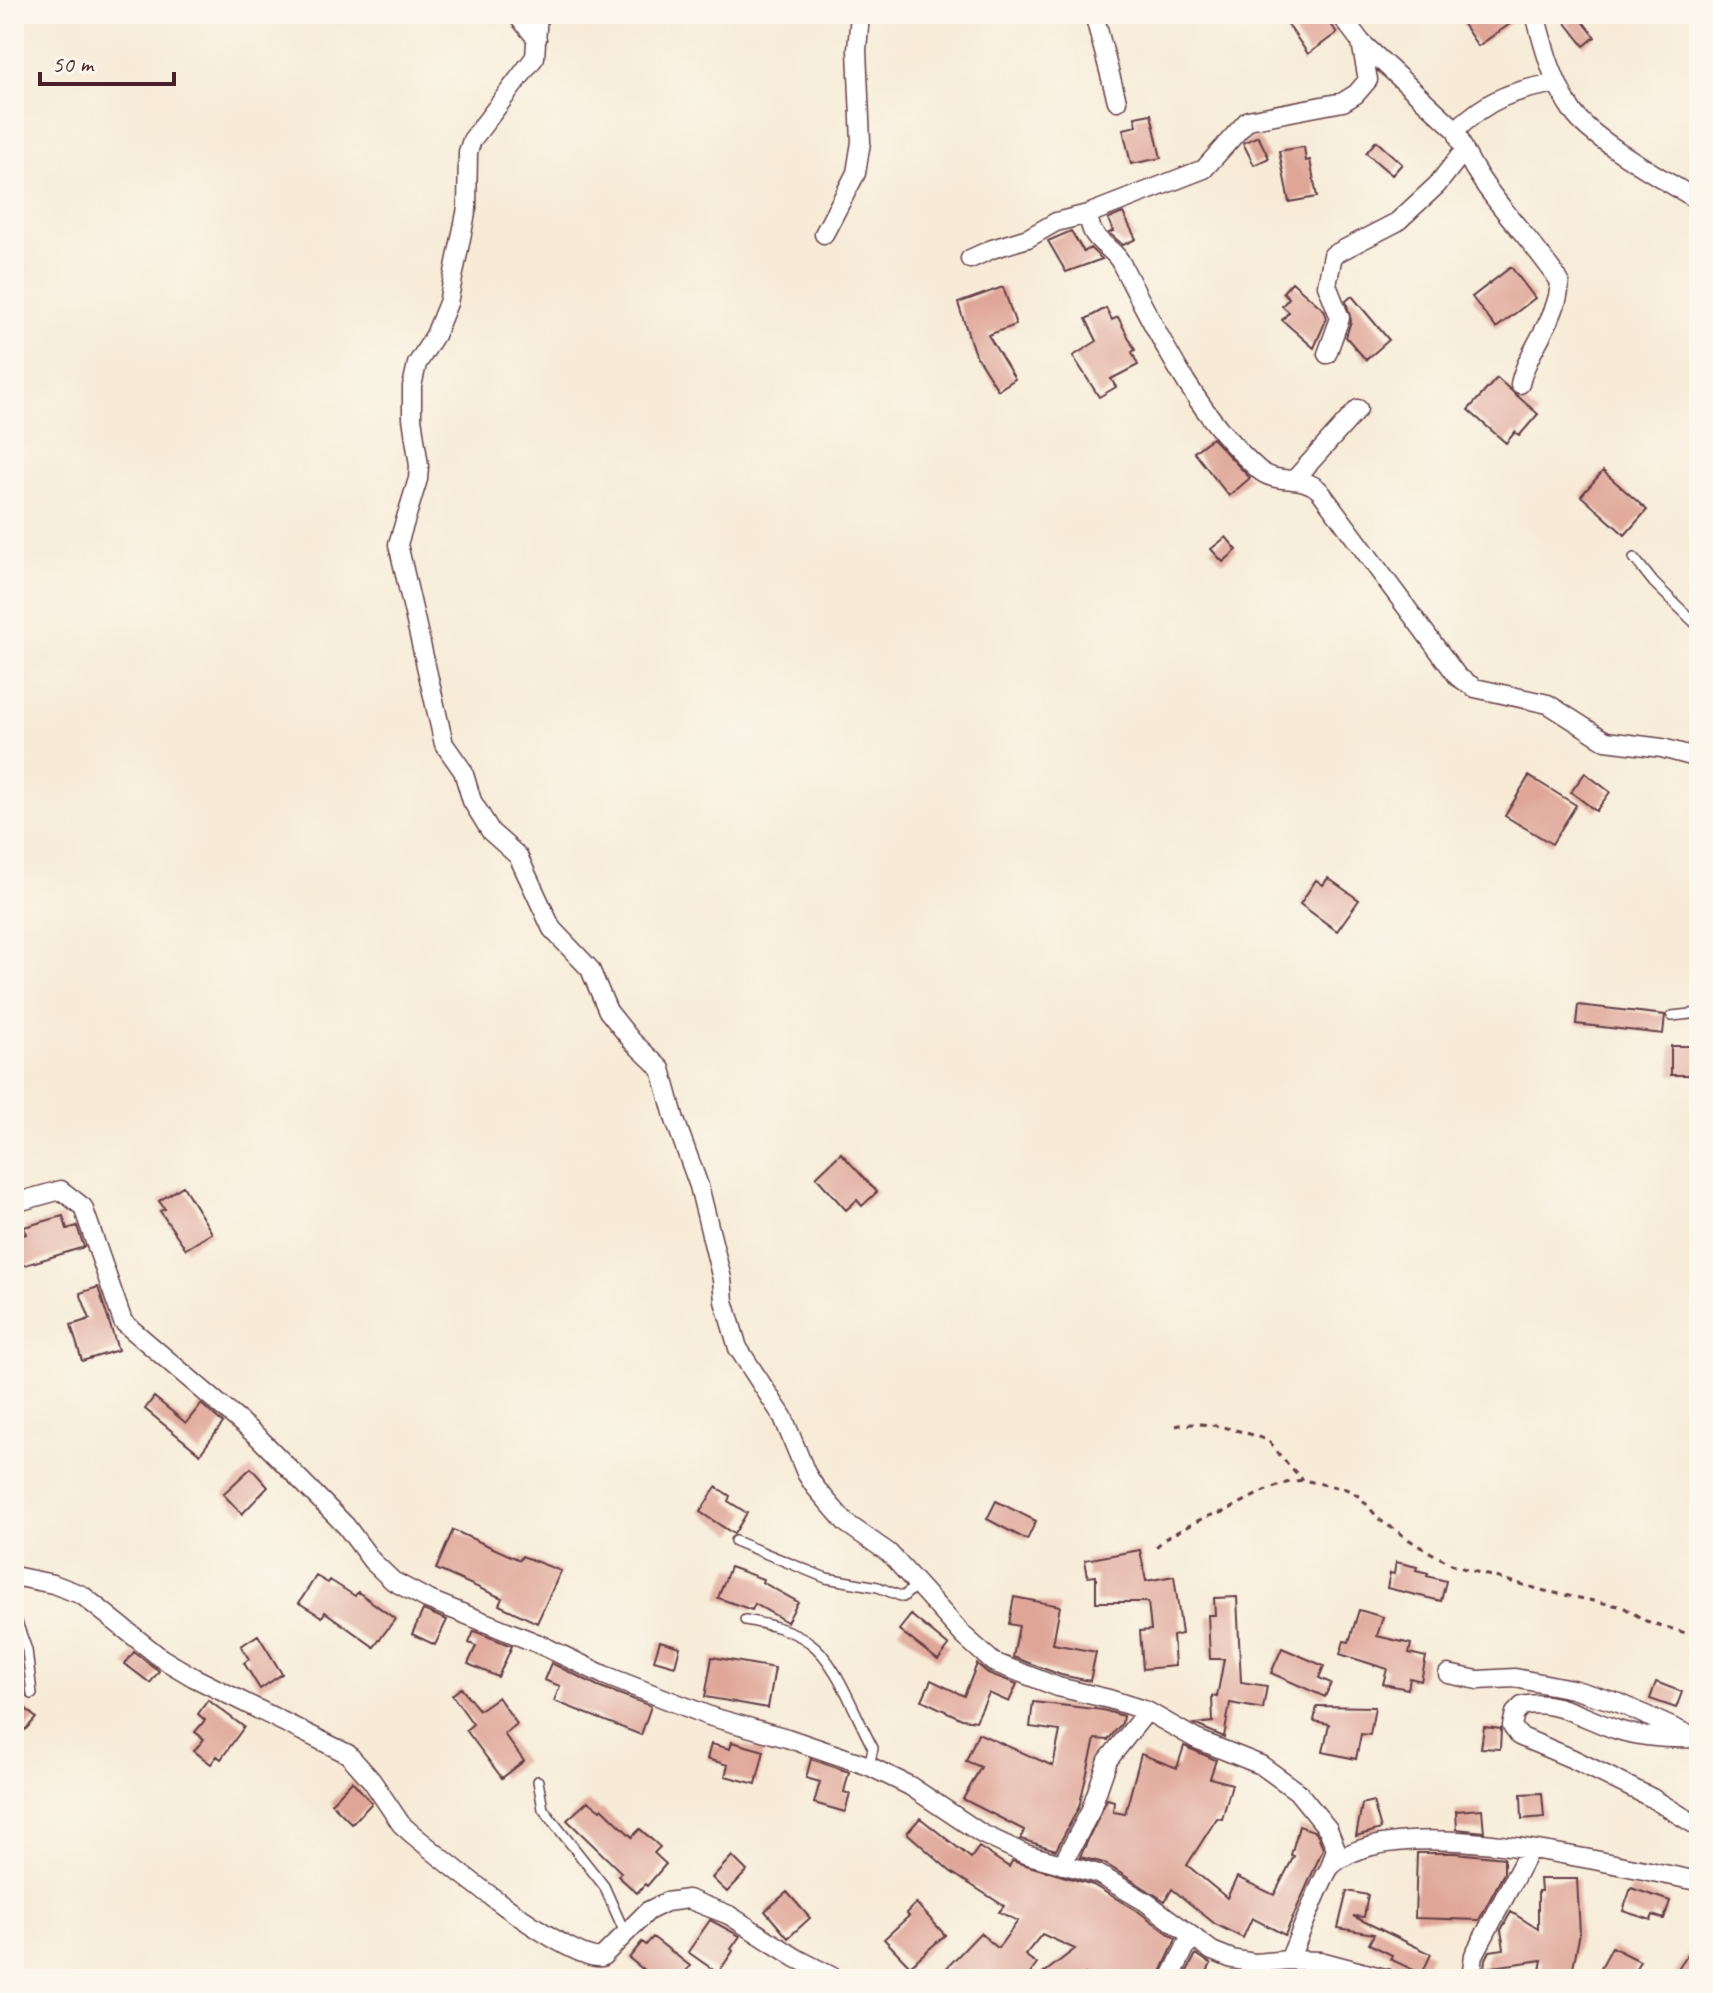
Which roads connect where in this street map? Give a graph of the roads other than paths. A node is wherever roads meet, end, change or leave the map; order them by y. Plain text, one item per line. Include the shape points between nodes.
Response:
1 (516, 14) edge
2 (538, 14) edge
3 (860, 14) edge
4 (1094, 14) edge
5 (1340, 14) edge
6 (1535, 14) edge
7 (537, 39) junction
8 (1361, 42) junction
9 (1557, 83) junction
10 (1117, 101) dead end
11 (1456, 130) junction
12 (1463, 152) junction
13 (1699, 201) edge
14 (1088, 214) junction
15 (824, 234) dead end
16 (970, 259) dead end
17 (1327, 354) dead end
18 (1520, 384) dead end
19 (1358, 409) dead end
20 (1295, 479) junction
21 (1634, 558) dead end
22 (1699, 627) edge
23 (1699, 758) edge
24 (1699, 1013) edge
25 (1672, 1016) dead end
26 (14, 1203) edge
27 (735, 1541) dead end
28 (14, 1576) edge
29 (917, 1584) junction
30 (14, 1614) edge
31 (745, 1620) dead end
32 (1448, 1674) dead end
33 (32, 1694) dead end
34 (1147, 1711) junction
35 (1698, 1738) edge
36 (869, 1766) junction
37 (538, 1781) dead end
38 (1699, 1827) edge
39 (1530, 1849) junction
40 (1062, 1865) junction
41 (1330, 1867) junction
42 (1699, 1881) edge
43 (625, 1933) junction
44 (1191, 1936) junction
45 (1289, 1960) junction
46 (837, 1979) edge
47 (1170, 1979) edge
48 (1388, 1979) edge
49 (1471, 1979) edge

1 - 7 street
2 - 7 street
3 - 15 street via 861,142 856,173
4 - 10 street
5 - 8 street
6 - 9 street
7 - 29 street via 531,64 472,140 467,208 448,303 417,364 412,386 418,479 398,544 444,744 463,771 472,801 491,832 518,856 552,929 590,969 608,1011 661,1069 699,1186 738,1348 778,1407 806,1473 846,1523 889,1553
8 - 11 street
8 - 14 street via 1368,80 1356,94 1343,102 1248,120 1204,169
9 - 11 street via 1498,97
9 - 13 street via 1574,114 1591,130
11 - 12 street
12 - 17 street via 1397,222 1333,255 1327,285 1340,318
12 - 18 street via 1560,282 1559,298
14 - 16 street
14 - 20 street via 1093,232 1120,259 1199,401 1262,472 1275,479
19 - 20 street
20 - 23 street via 1315,486 1330,502 1466,684 1548,704 1606,741
21 - 22 lane
24 - 25 lane
26 - 36 street via 61,1190 83,1207 123,1322 259,1438 393,1581 712,1717
27 - 29 lane via 826,1578 903,1597
28 - 43 street via 82,1595 161,1658 348,1754 411,1833 563,1945 596,1958 608,1953
29 - 34 street via 993,1662 1058,1687
30 - 33 lane via 27,1650
31 - 36 lane via 795,1634 830,1665 873,1748
32 - 35 street via 1478,1680 1515,1678 1572,1689
34 - 40 street via 1108,1760 1090,1812
34 - 41 street via 1196,1739 1261,1765 1297,1791 1328,1829 1336,1849
35 - 38 street via 1620,1731 1550,1704 1522,1706 1512,1726 1519,1736 1639,1791
36 - 40 street via 910,1786 982,1834
37 - 43 lane via 543,1809 604,1886
39 - 41 street via 1422,1840 1375,1847
39 - 42 street
39 - 49 street via 1474,1955
40 - 44 street via 1098,1874
41 - 45 street
43 - 46 street via 656,1906 688,1899 729,1915
44 - 45 street via 1232,1959
44 - 47 street
45 - 48 street via 1320,1961

